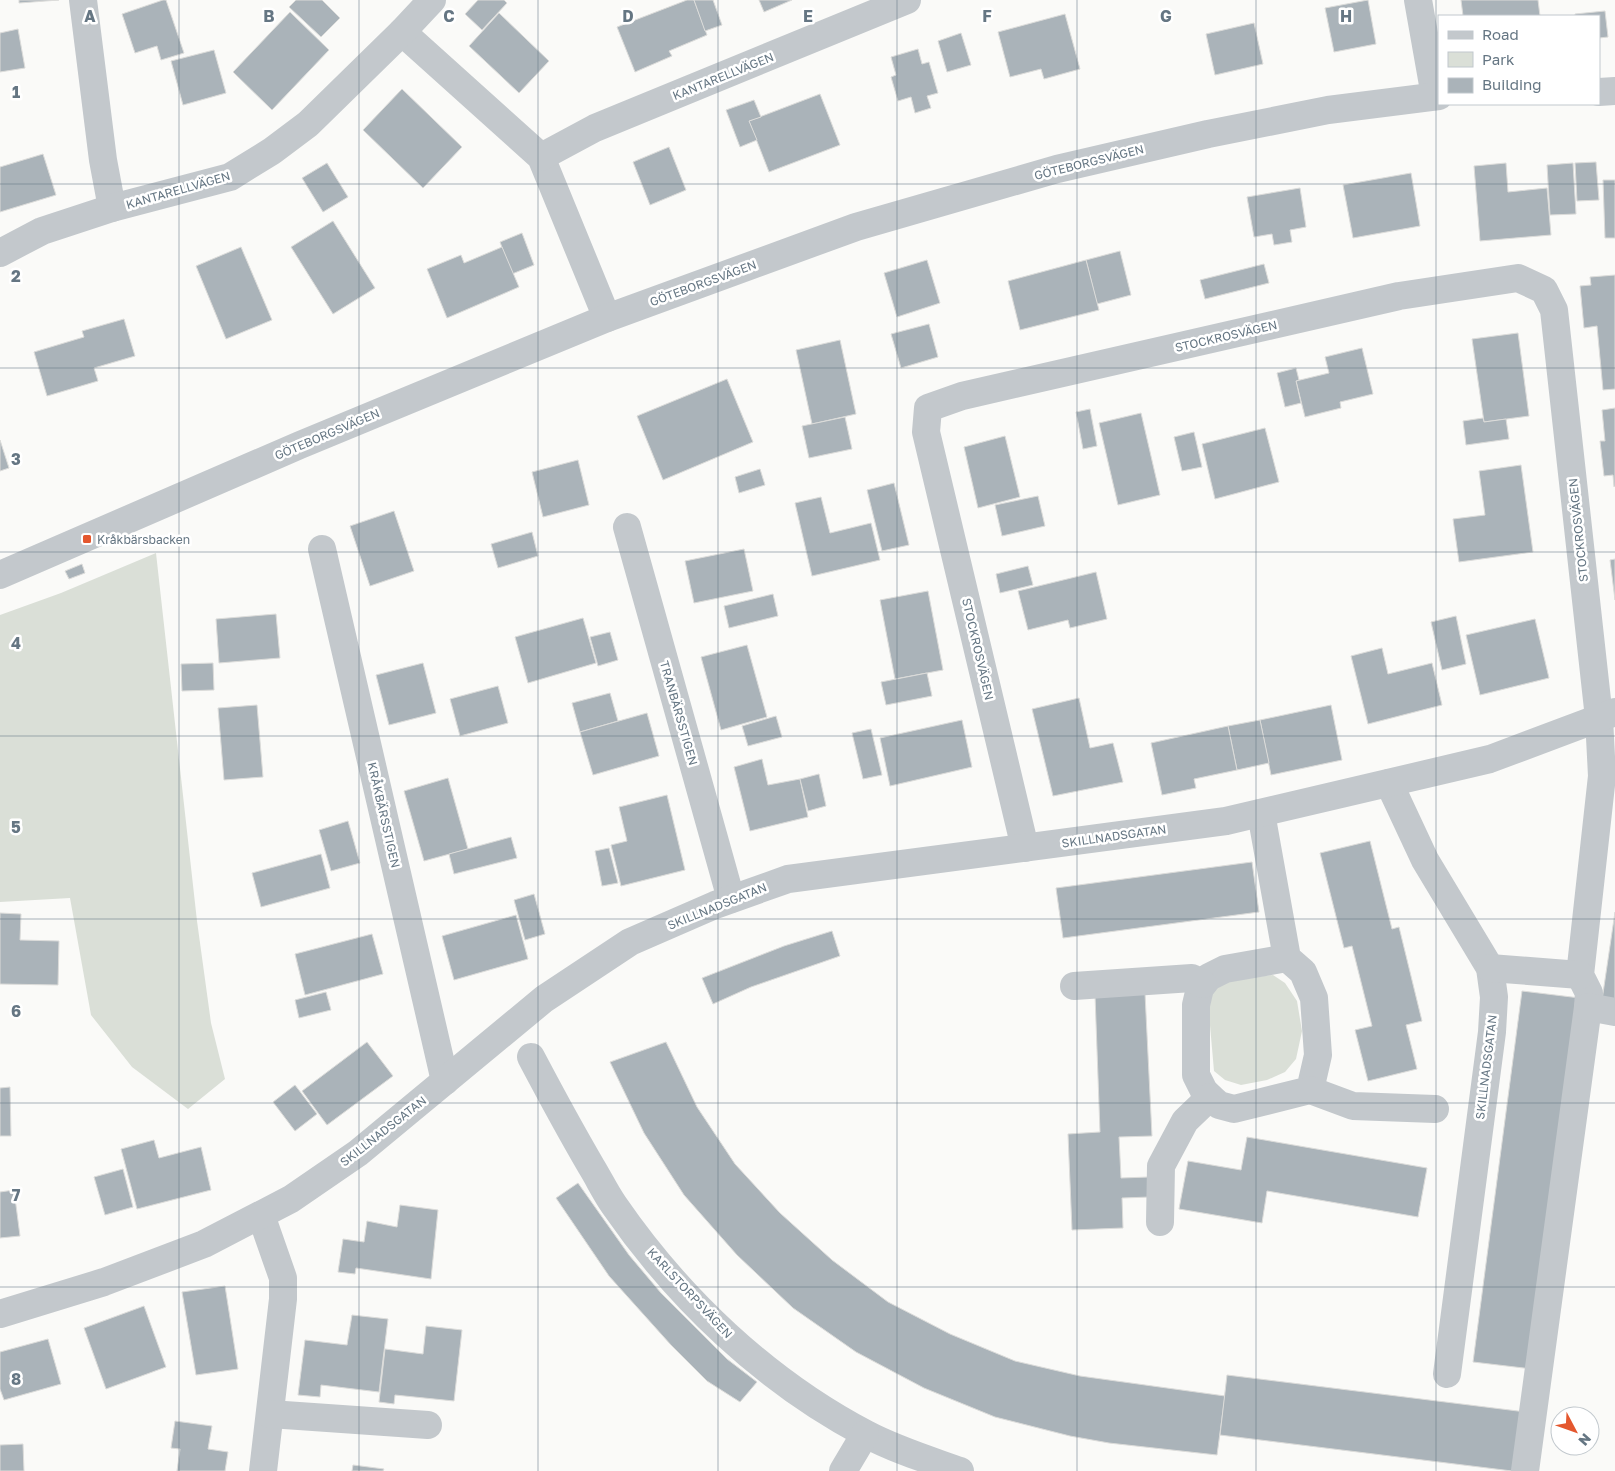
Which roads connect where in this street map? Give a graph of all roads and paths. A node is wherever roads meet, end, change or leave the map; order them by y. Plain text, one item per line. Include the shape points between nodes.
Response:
1 (83, 0) edge
2 (432, 0) edge
3 (907, 0) edge
4 (1418, 0) edge
5 (402, 32) junction
6 (1615, 91) edge
7 (1600, 92) edge
8 (1437, 96) edge
9 (540, 157) junction
10 (112, 208) junction
11 (0, 253) edge
12 (607, 318) junction
13 (627, 527) dead end
14 (322, 549) dead end
15 (0, 575) edge
16 (1607, 715) edge
17 (1389, 783) junction
18 (1261, 813) junction
19 (1025, 848) junction
20 (731, 899) junction
21 (1288, 958) junction
22 (1490, 968) junction
23 (1580, 975) junction
24 (1203, 984) junction
25 (1074, 986) dead end
26 (1588, 1007) junction
27 (1615, 1012) edge
28 (531, 1057) dead end
29 (445, 1081) junction
30 (1310, 1090) junction
31 (1210, 1096) junction
32 (1435, 1109) dead end
33 (261, 1215) junction
34 (1160, 1222) dead end
35 (0, 1314) edge
36 (1447, 1374) dead end
37 (270, 1414) junction
38 (428, 1425) dead end
39 (866, 1434) junction
40 (263, 1471) edge
41 (843, 1471) edge
42 (960, 1471) edge
43 (1525, 1471) edge

1 - 10 street, KANTARELLVÄGEN
2 - 5 street, KANTARELLVÄGEN
3 - 9 street, KANTARELLVÄGEN via 595,128
4 - 8 street
5 - 9 street
5 - 10 street, KANTARELLVÄGEN via 308,124 230,177
6 - 7 street
8 - 12 street, GÖTEBORGSVÄGEN via 1328,110 1208,134 1057,170 856,227
9 - 12 street
10 - 11 street, KANTARELLVÄGEN via 42,232
12 - 15 street, GÖTEBORGSVÄGEN via 300,444
13 - 20 street, TRANBÄRSSTIGEN
14 - 29 street, KRÅKBÄRSSTIGEN
16 - 17 street, SKILLNADSGATAN via 1490,758
16 - 19 street, STOCKROSVÄGEN via 1554,310 1544,290 1518,278 1399,296 962,396 928,408 926,432
16 - 23 street
17 - 18 street, SKILLNADSGATAN
17 - 22 street, SKILLNADSGATAN via 1425,860
18 - 19 street, SKILLNADSGATAN via 1226,821
18 - 21 street
19 - 20 street, SKILLNADSGATAN via 788,879
20 - 29 street, SKILLNADSGATAN via 630,942 544,999
21 - 24 street via 1225,969
21 - 30 street via 1303,972 1314,998 1318,1055
22 - 23 street
22 - 36 street, SKILLNADSGATAN via 1494,997 1492,1032
23 - 26 street via 1589,992
24 - 25 street via 1192,978
24 - 31 street via 1196,1005 1196,1075
26 - 27 street
26 - 43 street
28 - 39 street, KARLSTORPSVÄGEN via 613,1204 659,1264 712,1320 760,1364
29 - 33 street, SKILLNADSGATAN via 358,1152 291,1199
30 - 31 street via 1234,1109 1220,1105
30 - 32 street via 1352,1106
31 - 34 street via 1185,1121 1162,1166
33 - 35 street, SKILLNADSGATAN via 204,1244 104,1282
33 - 37 street via 284,1278
37 - 38 street
37 - 40 street
39 - 41 street
39 - 42 street, KARLSTORPSVÄGEN

